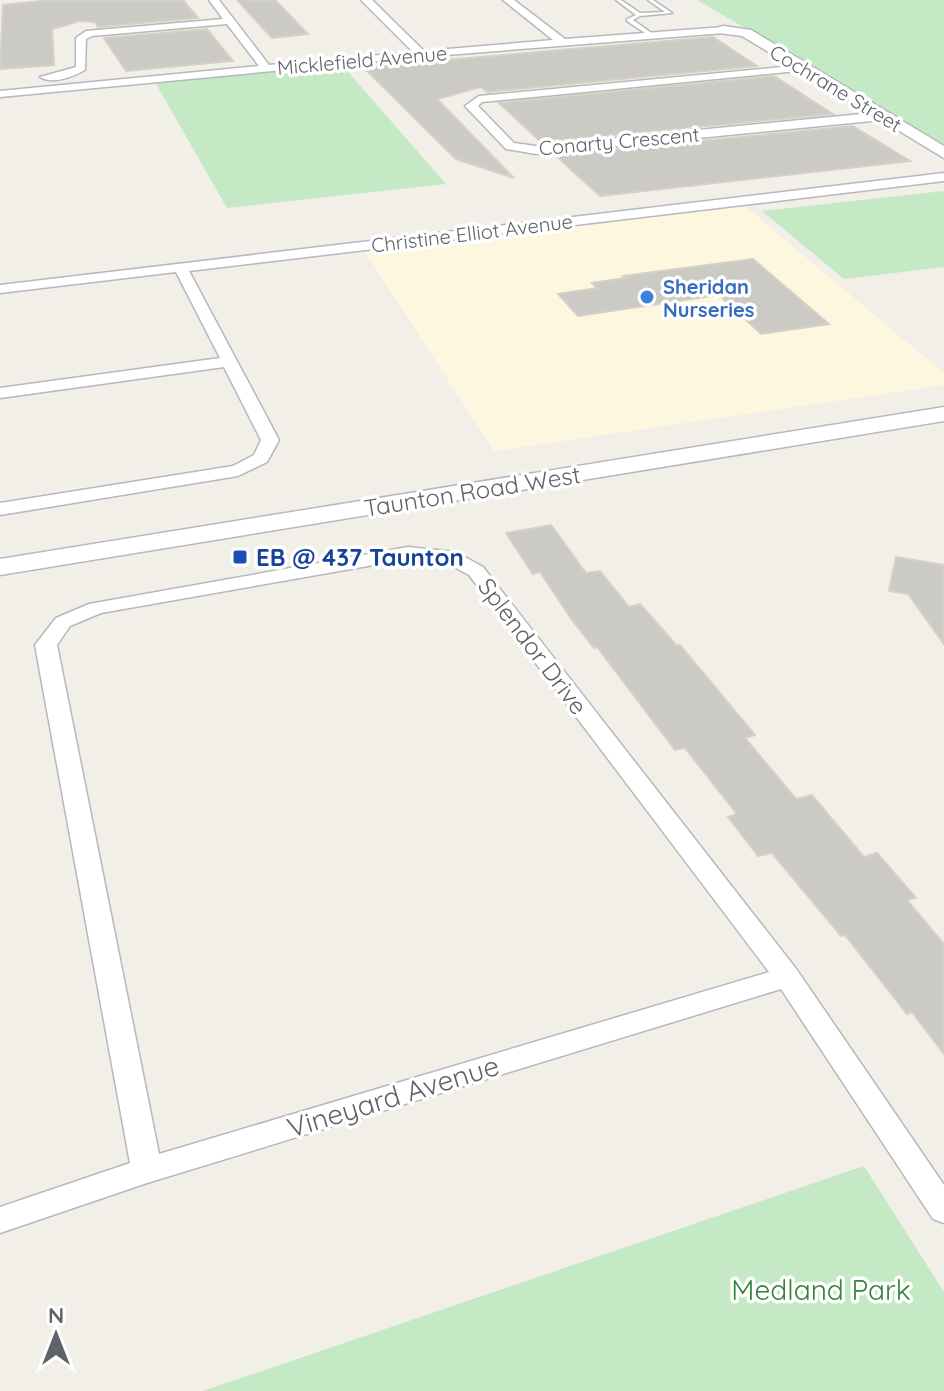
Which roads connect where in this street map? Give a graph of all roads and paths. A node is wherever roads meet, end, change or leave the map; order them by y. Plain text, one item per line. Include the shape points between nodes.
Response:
1 (214, 0) edge
2 (366, 0) edge
3 (508, 0) edge
4 (618, 0) edge
5 (650, 0) edge
6 (639, 15) junction
7 (231, 21) junction
8 (724, 30) joint
9 (651, 35) junction
10 (563, 43) junction
11 (421, 54) junction
12 (266, 68) junction
13 (804, 68) junction
14 (27, 78) dead end
15 (0, 94) edge
16 (882, 116) junction
17 (944, 153) edge
18 (944, 177) edge
19 (180, 267) junction
20 (0, 289) edge
21 (229, 362) junction
22 (0, 393) edge
23 (944, 414) edge
24 (0, 509) edge
25 (0, 567) edge
26 (787, 977) junction
27 (147, 1170) junction
28 (944, 1210) edge
29 (0, 1220) edge

1 - 7 street
2 - 11 street
3 - 10 street
4 - 6 lane
5 - 6 lane via 670,13
6 - 9 lane via 629,20
7 - 12 street
7 - 14 street via 90,33 81,38 81,68 68,75
8 - 9 street, Micklefield Avenue
8 - 13 street, Cochrane Street via 746,33
9 - 10 street, Micklefield Avenue
10 - 11 street, Micklefield Avenue
11 - 12 street, Micklefield Avenue
12 - 15 street, Micklefield Avenue
13 - 16 street, Cochrane Street
13 - 16 street, Conarty Crescent via 479,99 471,106 510,146 536,150
16 - 17 street, Cochrane Street
18 - 19 street, Christine Elliot Avenue
19 - 20 street, Christine Elliot Avenue
19 - 21 street
21 - 22 street
21 - 24 street via 270,440 261,458 238,471
23 - 25 main road, Taunton Road West
26 - 27 street, Vineyard Avenue
26 - 27 street, Splendor Drive via 476,571 449,556 408,553 96,608 63,622 46,645
26 - 28 street, Splendor Drive
27 - 29 street, Vineyard Avenue

